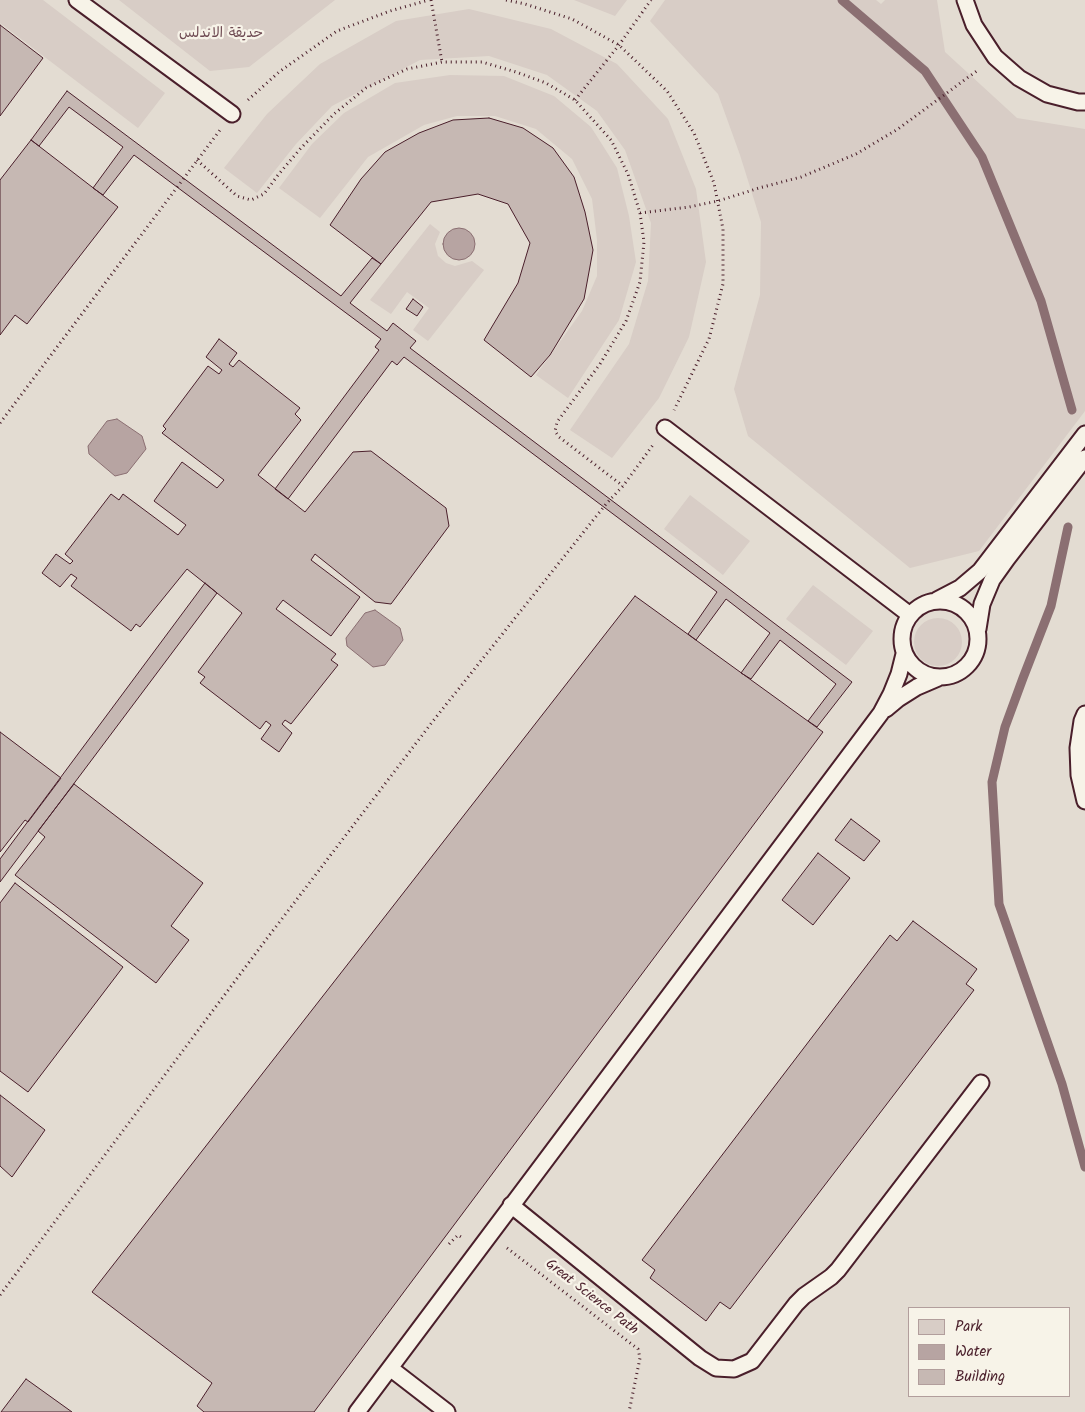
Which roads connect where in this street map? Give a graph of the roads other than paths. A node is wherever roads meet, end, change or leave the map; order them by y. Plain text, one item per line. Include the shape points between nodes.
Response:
1 (77, 0) edge
2 (965, 0) edge
3 (1085, 102) edge
4 (232, 114) road end
5 (665, 428) road end
6 (1085, 434) edge
7 (1085, 458) edge
8 (937, 600) junction
9 (910, 615) junction
10 (978, 630) junction
11 (904, 654) junction
12 (938, 678) junction
13 (881, 713) junction
14 (1085, 714) edge
15 (1085, 801) edge
16 (981, 1083) dead end
17 (512, 1204) junction
18 (390, 1368) junction
19 (357, 1412) edge
20 (447, 1412) edge

1 - 4 lane
2 - 3 lane via 974,25 995,57 1019,78 1047,94
5 - 9 lane
6 - 8 lane via 980,571 960,588
7 - 10 lane via 992,580 982,604
8 - 9 lane
8 - 10 lane via 963,607
9 - 11 lane via 901,640
10 - 12 lane via 979,644 965,669 952,676
11 - 12 lane via 912,666
11 - 13 lane
12 - 13 lane via 911,691
13 - 17 lane
14 - 15 lane via 1078,748 1079,775
16 - 17 lane via 838,1270 796,1304 752,1361 734,1369 716,1368 700,1358
17 - 18 lane
18 - 19 lane
18 - 20 lane

